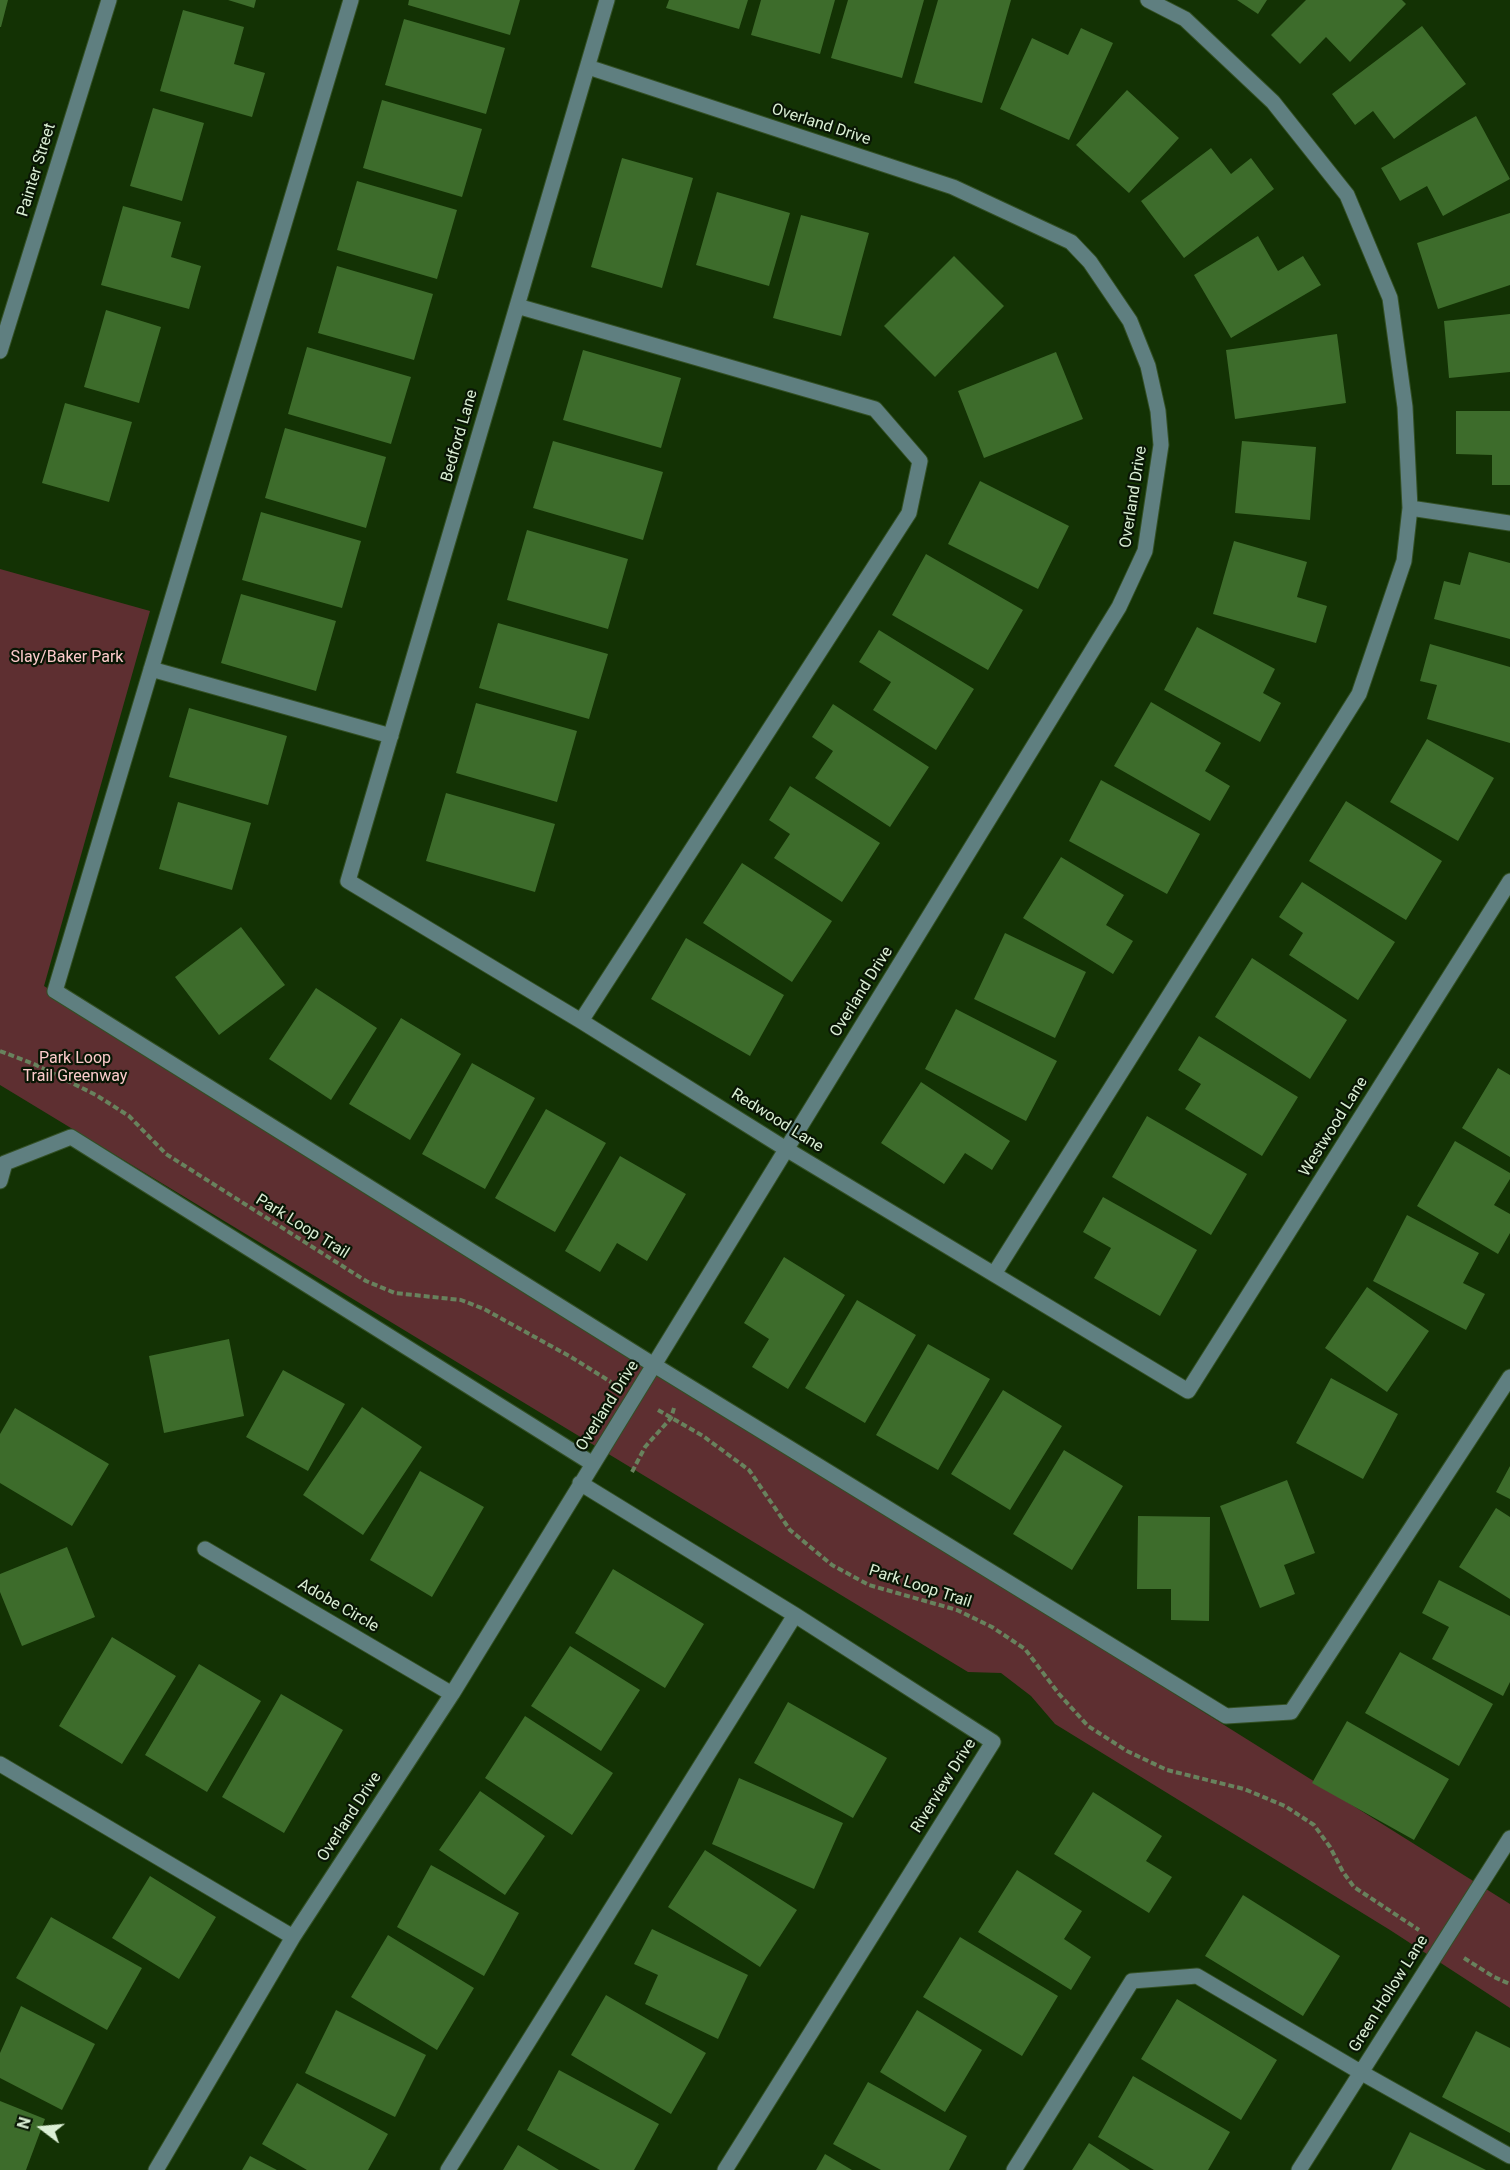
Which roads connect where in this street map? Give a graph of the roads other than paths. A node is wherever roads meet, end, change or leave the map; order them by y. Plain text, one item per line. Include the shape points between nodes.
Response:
1 (109, 0) edge
2 (351, 0) edge
3 (608, 0) edge
4 (1148, 0) edge
5 (588, 67) junction
6 (517, 306) junction
7 (0, 351) edge
8 (1410, 508) junction
9 (1510, 523) edge
10 (151, 669) junction
11 (391, 736) junction
12 (348, 881) joint
13 (1510, 881) edge
14 (581, 1021) junction
15 (786, 1149) junction
16 (0, 1181) edge
17 (994, 1274) junction
18 (654, 1365) junction
19 (1510, 1377) edge
20 (1188, 1391) joint
21 (593, 1464) junction
22 (580, 1483) junction
23 (205, 1549) dead end
24 (795, 1615) junction
25 (452, 1694) junction
26 (0, 1764) edge
27 (1510, 1838) edge
28 (1506, 1854) edge
29 (293, 1937) junction
30 (1362, 2073) junction
31 (1510, 2156) edge
32 (156, 2170) edge
33 (448, 2170) edge
34 (725, 2170) edge
35 (1014, 2170) edge
36 (1299, 2170) edge

1 - 7 street, Painter Street
2 - 10 street
3 - 5 street, Bedford Lane
4 - 8 street via 1185,19 1274,102 1347,195 1390,298 1405,407
5 - 6 street, Bedford Lane
5 - 15 street, Overland Drive via 953,187 1071,242 1090,262 1130,321 1148,366 1158,411 1161,445 1145,551 1119,607
6 - 11 street, Bedford Lane
6 - 14 street via 875,409 920,461 909,513
8 - 9 street
8 - 17 street via 1404,561 1359,694
10 - 11 street
10 - 18 street via 55,991
11 - 12 street, Bedford Lane
12 - 14 street, Redwood Lane
13 - 20 street, Westwood Lane
14 - 15 street, Redwood Lane
15 - 17 street, Redwood Lane
15 - 18 street, Overland Drive
16 - 21 street via 5,1163 71,1137
17 - 20 street, Redwood Lane
18 - 19 street via 1226,1716 1291,1712
18 - 21 street, Overland Drive
21 - 22 street, Overland Drive
22 - 24 street, Riverview Drive
22 - 25 street, Overland Drive
23 - 25 street, Adobe Circle
24 - 33 street
24 - 34 street, Riverview Drive via 993,1742
25 - 29 street, Overland Drive
26 - 29 street
27 - 28 street, Green Hollow Lane
28 - 30 street, Green Hollow Lane
29 - 32 street, Overland Drive
30 - 31 street
30 - 35 street via 1197,1976 1132,1981
30 - 36 street, Green Hollow Lane

